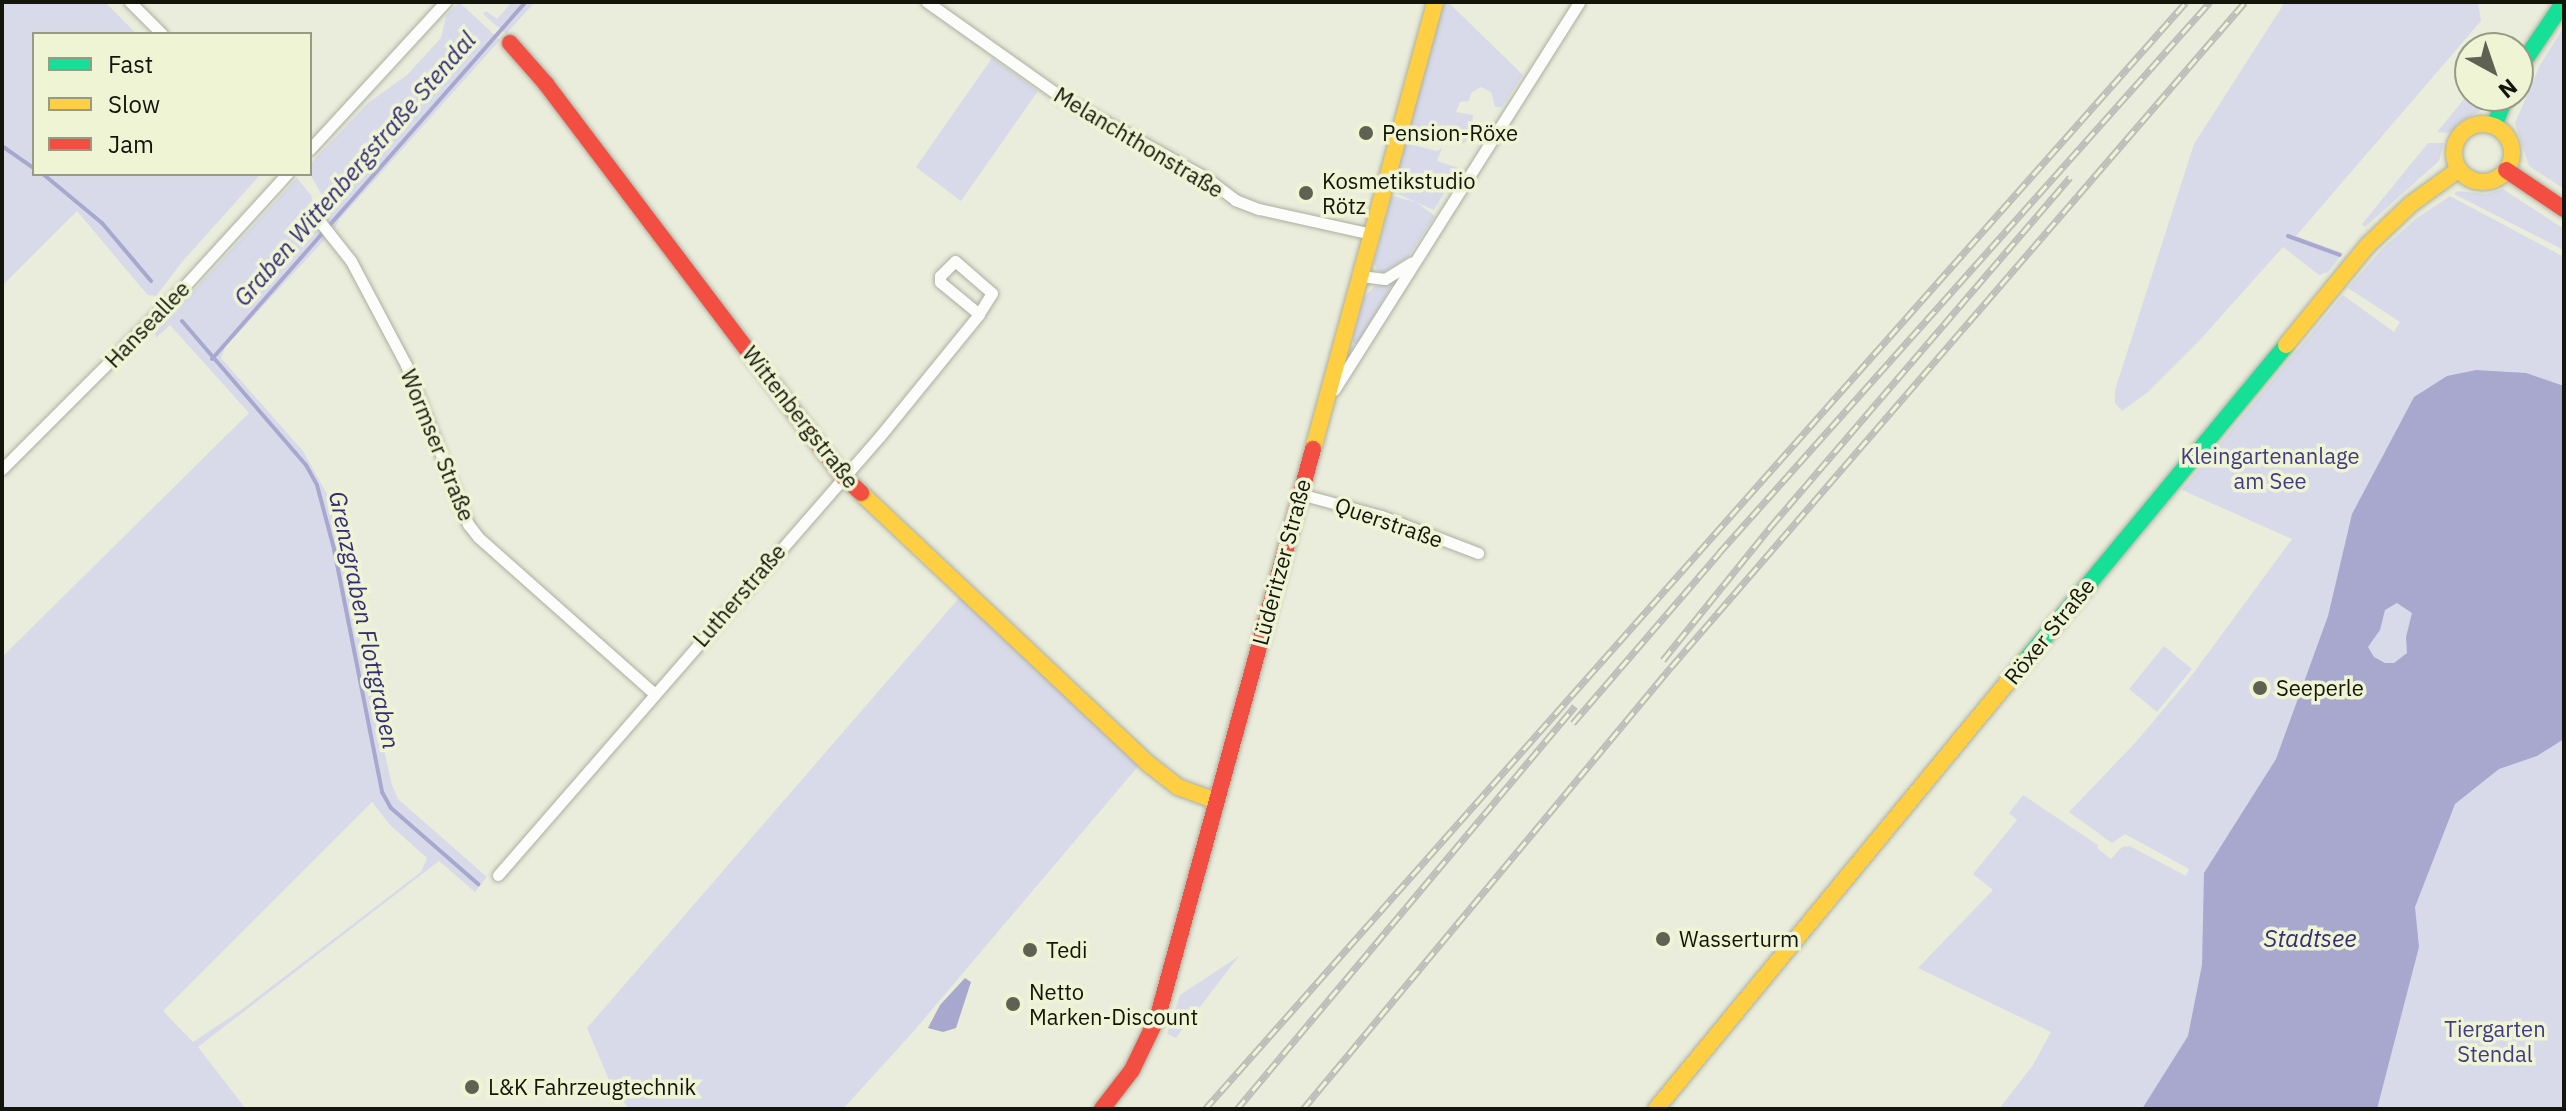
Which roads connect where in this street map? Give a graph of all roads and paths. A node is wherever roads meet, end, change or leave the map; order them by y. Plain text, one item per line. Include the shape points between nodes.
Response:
1 (130, 2) edge
2 (445, 2) edge
3 (927, 2) edge
4 (1435, 2) edge
5 (1579, 2) edge
6 (2564, 2) edge
7 (160, 32) edge
8 (510, 43) dead end
9 (2534, 46) edge
10 (2500, 112) edge
11 (2494, 126) junction
12 (312, 147) edge
13 (2458, 170) junction
14 (2506, 170) junction
15 (285, 176) edge
16 (2564, 209) edge
17 (321, 223) dead end
18 (1372, 234) junction
19 (1420, 254) junction
20 (1361, 276) junction
21 (979, 314) junction
22 (1325, 404) junction
23 (2, 469) edge
24 (843, 476) junction
25 (1300, 494) junction
26 (1478, 553) dead end
27 (654, 693) junction
28 (1216, 801) junction
29 (498, 875) dead end
30 (1102, 1109) edge
31 (1656, 1109) edge

1 - 7 street
2 - 12 street
3 - 18 street, Melanchthonstraße via 1061,97 1205,177 1235,200
4 - 18 street, Lüderitzer Straße
5 - 19 street
6 - 9 street
8 - 24 street, Wittenbergstraße
10 - 11 street
11 - 13 street via 2472,126 2460,136 2454,150
11 - 14 street via 2511,145
13 - 14 street via 2482,183
13 - 31 street, Röxer Straße via 2411,204 2367,246
14 - 16 street
15 - 23 street, Hanseallee via 180,291
17 - 27 street, Wormser Straße via 362,281 406,365 468,524
18 - 20 street, Lüderitzer Straße
19 - 20 street via 1385,279
19 - 22 street
20 - 22 street, Lüderitzer Straße
21 - 21 street via 940,282 953,261 992,293
21 - 24 street, Lutherstraße
22 - 25 street, Lüderitzer Straße
24 - 27 street, Lutherstraße
24 - 28 street, Wittenbergstraße via 1150,765 1178,787
25 - 26 street, Querstraße via 1381,516
25 - 28 street, Lüderitzer Straße
27 - 29 street, Lutherstraße
28 - 30 street, Lüderitzer Straße via 1151,1035

